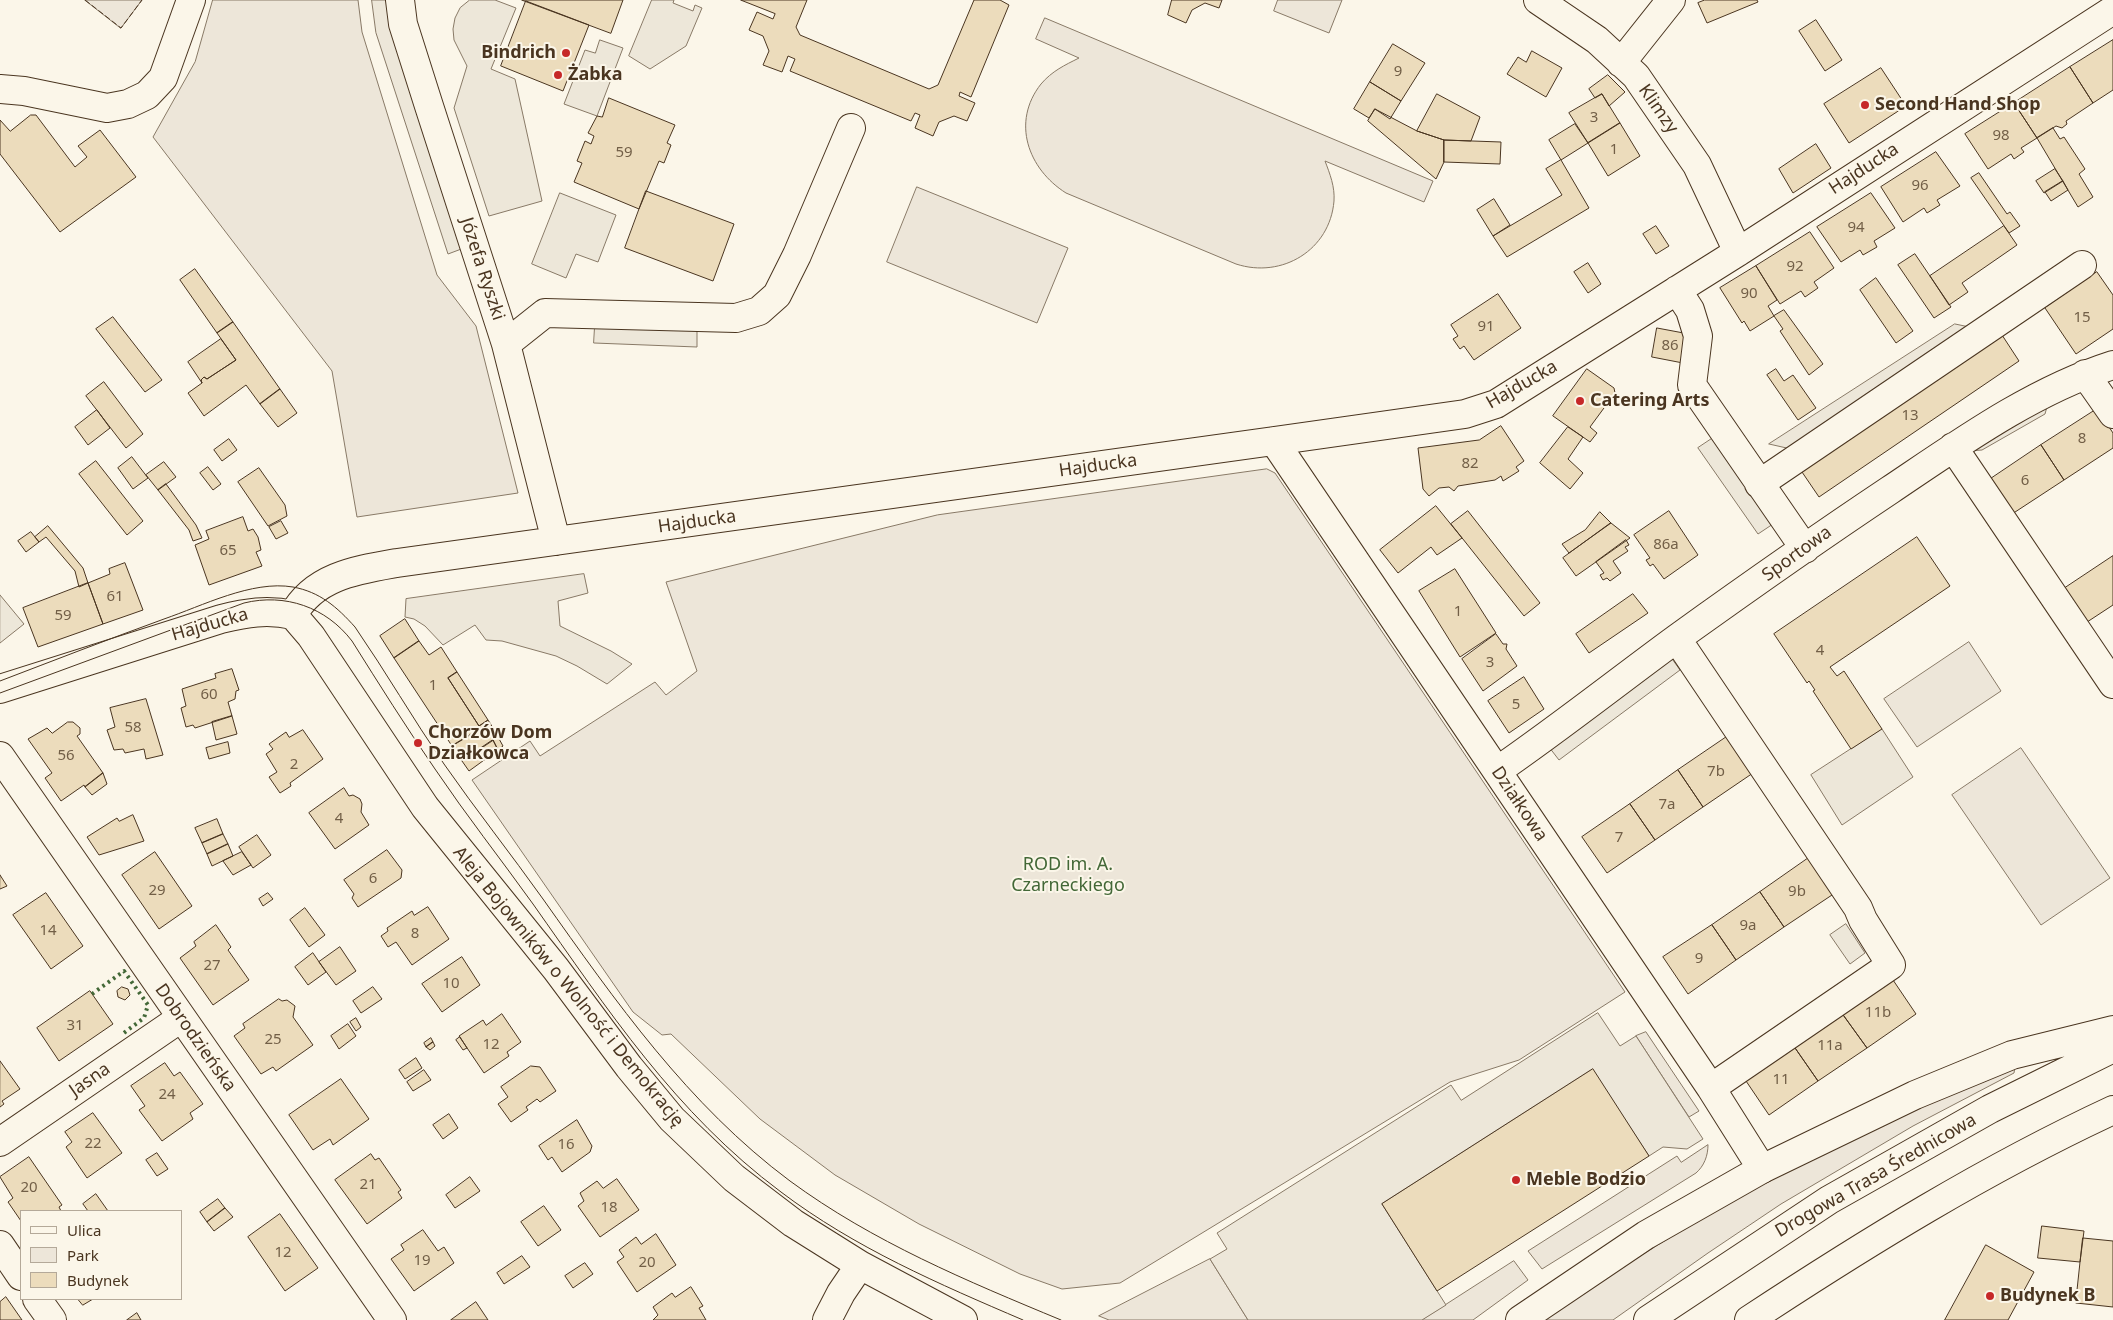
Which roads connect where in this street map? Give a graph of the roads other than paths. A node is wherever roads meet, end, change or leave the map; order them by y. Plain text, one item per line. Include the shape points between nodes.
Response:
1 (191, 0) edge
2 (400, 0) edge
3 (1538, 0) edge
4 (1671, 0) edge
5 (2113, 10) edge
6 (1621, 62) junction
7 (0, 89) edge
8 (851, 128) dead end
9 (1738, 252) junction
10 (2082, 265) dead end
11 (1676, 290) junction
12 (506, 344) junction
13 (2113, 365) edge
14 (2085, 374) junction
15 (2113, 414) edge
16 (1274, 441) junction
17 (1953, 447) junction
18 (1759, 484) junction
19 (556, 541) junction
20 (1805, 549) junction
21 (293, 615) junction
22 (1677, 639) junction
23 (2113, 684) edge
24 (0, 689) edge
25 (0, 756) edge
26 (1497, 771) junction
27 (181, 1018) junction
28 (2113, 1030) edge
29 (2113, 1048) edge
30 (1711, 1088) junction
31 (2113, 1110) edge
32 (0, 1142) edge
33 (1762, 1169) junction
34 (0, 1245) edge
35 (860, 1265) junction
36 (20, 1275) edge
37 (38, 1300) edge
38 (52, 1320) edge
39 (392, 1320) edge
40 (827, 1320) edge
41 (962, 1320) edge
42 (1520, 1320) edge
43 (1648, 1320) edge
44 (1749, 1320) edge

1 - 7 street via 163,78 147,95 128,104 107,108
2 - 12 street, Józefa Ryszki via 403,24
3 - 6 street, Klimzy via 1597,40
4 - 6 street
5 - 9 street, Hajducka
6 - 9 street, Klimzy via 1636,76 1697,165
8 - 12 street via 777,295 759,311 736,318 545,313
9 - 11 street, Hajducka
10 - 18 street
11 - 16 street, Hajducka via 1496,404 1465,414
11 - 18 street via 1690,310 1698,336 1692,385
12 - 19 street, Józefa Ryszki
13 - 14 street, Sportowa
14 - 15 street
14 - 17 street, Sportowa via 2045,393
16 - 19 street, Hajducka
16 - 26 street, Działkowa
17 - 20 street, Sportowa
17 - 23 street
18 - 20 street
19 - 21 street, Hajducka via 362,569 320,584 299,604
20 - 22 street, Sportowa
21 - 24 street, Hajducka via 269,611 221,619
21 - 35 street, Aleja Bojowników o Wolność i Demokrację via 311,636 425,807 666,1112 700,1147 759,1198
22 - 26 street, Sportowa
22 - 30 street via 1858,908 1862,920 1891,965
25 - 27 street, Dobrodzieńska
26 - 30 street, Działkowa
27 - 32 street, Jasna
27 - 39 street, Dobrodzieńska
28 - 33 street via 2012,1054 1914,1095
29 - 43 street, Drogowa Trasa Średnicowa via 1990,1109 1829,1200
30 - 33 street, Działkowa
31 - 44 street via 1934,1205 1860,1248
33 - 42 street via 1646,1235
34 - 36 street
35 - 40 street
35 - 41 street, Aleja Bojowników o Wolność i Demokrację
37 - 38 street

